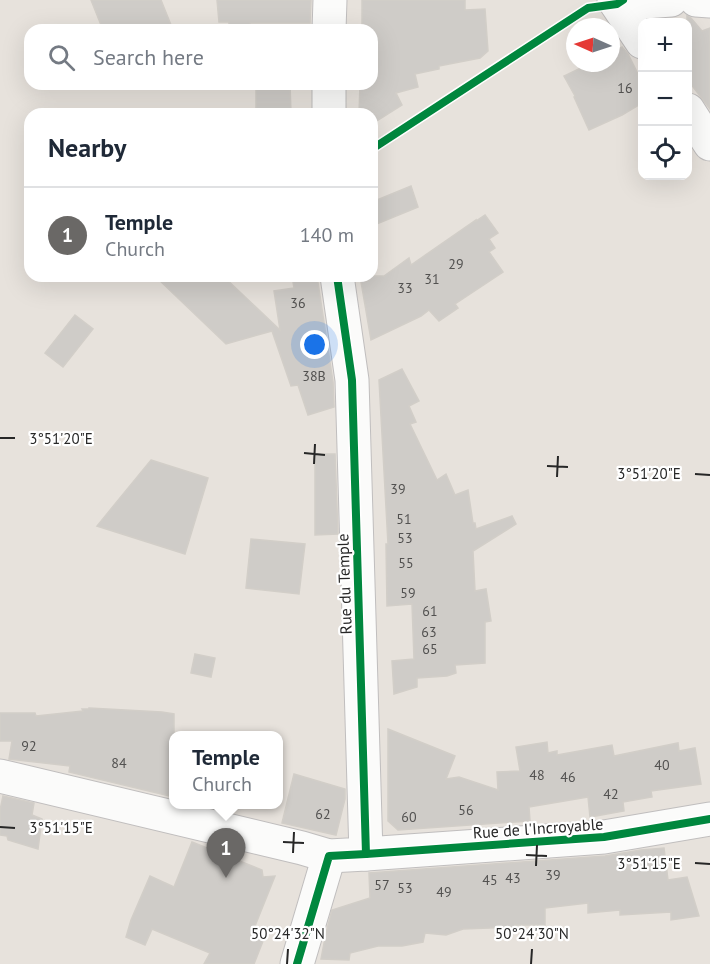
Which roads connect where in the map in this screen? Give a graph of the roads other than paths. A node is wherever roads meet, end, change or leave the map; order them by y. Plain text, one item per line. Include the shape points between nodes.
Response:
1 (330, 0) edge
2 (671, 0) edge
3 (696, 0) edge
4 (616, 2) edge
5 (710, 2) edge
6 (328, 24) edge
7 (638, 36) edge
8 (329, 90) edge
9 (329, 108) edge
10 (692, 117) edge
11 (710, 144) edge
12 (338, 282) edge
13 (0, 776) edge
14 (710, 819) edge
15 (366, 854) junction
16 (329, 856) junction
17 (297, 964) edge

1 - 6 street
2 - 4 street
3 - 5 street
4 - 7 street
8 - 9 street
10 - 11 street
12 - 15 street, Rue du Temple via 352,380
13 - 16 street
14 - 15 street, Rue de l'Incroyable via 604,837
15 - 16 street
16 - 17 street

